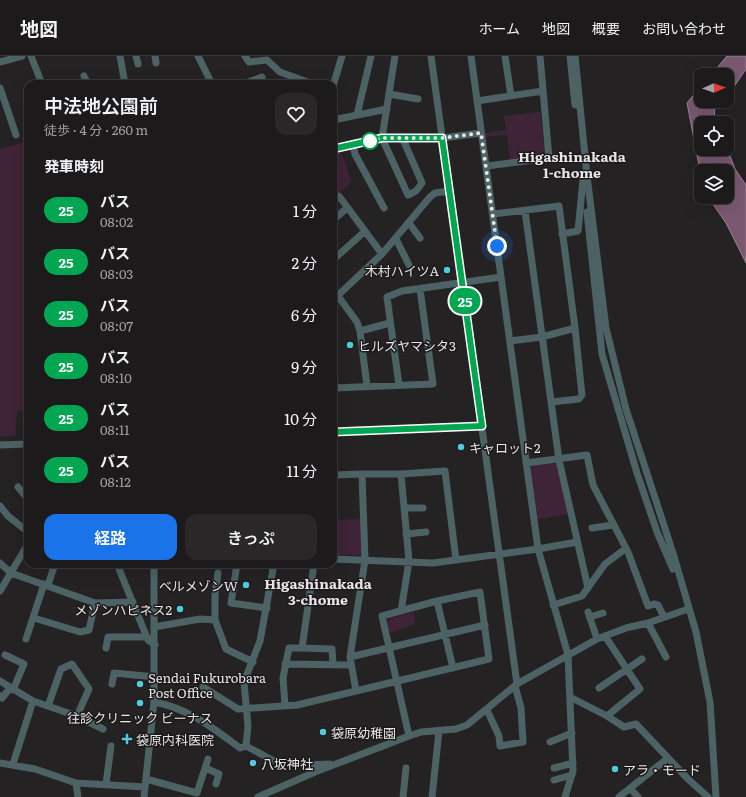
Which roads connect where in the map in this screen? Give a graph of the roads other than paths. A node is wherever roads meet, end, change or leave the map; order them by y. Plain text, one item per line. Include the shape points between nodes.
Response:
1 (22, 56) edge
2 (31, 56) edge
3 (120, 56) edge
4 (198, 56) edge
5 (245, 56) edge
6 (371, 56) edge
7 (395, 56) edge
8 (431, 56) edge
9 (471, 56) edge
10 (505, 56) edge
11 (540, 56) edge
12 (570, 56) edge
13 (575, 56) edge
14 (340, 57) edge
15 (268, 58) edge
16 (0, 62) edge
17 (84, 76) dead end
18 (40, 80) edge
19 (86, 80) edge
20 (124, 80) edge
21 (210, 80) edge
22 (303, 80) edge
23 (334, 80) edge
24 (0, 88) edge
25 (543, 91) junction
26 (389, 94) junction
27 (511, 96) junction
28 (418, 99) dead end
29 (477, 101) junction
30 (3, 108) edge
31 (387, 109) junction
32 (357, 115) junction
33 (337, 119) edge
34 (481, 133) junction
35 (16, 135) dead end
36 (402, 137) junction
37 (382, 138) junction
38 (442, 138) junction
39 (353, 145) junction
40 (337, 148) edge
41 (487, 166) junction
42 (587, 176) junction
43 (450, 191) junction
44 (337, 196) edge
45 (347, 208) junction
46 (384, 208) dead end
47 (525, 211) junction
48 (493, 214) junction
49 (337, 217) edge
50 (409, 223) junction
51 (364, 232) junction
52 (562, 234) junction
53 (420, 238) dead end
54 (396, 239) junction
55 (382, 254) junction
56 (337, 256) edge
57 (409, 265) dead end
58 (501, 277) junction
59 (462, 283) junction
60 (420, 289) junction
61 (337, 296) edge
62 (337, 300) edge
63 (390, 323) junction
64 (575, 328) junction
65 (360, 331) junction
66 (542, 337) junction
67 (510, 341) junction
68 (399, 385) junction
69 (367, 386) junction
70 (337, 388) edge
71 (551, 402) junction
72 (482, 426) junction
73 (337, 432) edge
74 (24, 444) edge
75 (0, 445) edge
76 (559, 460) junction
77 (526, 463) junction
78 (362, 474) junction
79 (401, 474) junction
80 (337, 476) edge
81 (18, 487) dead end
82 (24, 494) edge
83 (0, 506) edge
84 (404, 508) junction
85 (423, 508) dead end
86 (613, 525) junction
87 (592, 528) dead end
88 (24, 529) edge
89 (426, 532) dead end
90 (406, 534) junction
91 (577, 542) junction
92 (538, 549) junction
93 (625, 549) junction
94 (24, 551) edge
95 (499, 554) junction
96 (337, 559) edge
97 (365, 560) junction
98 (456, 560) junction
99 (408, 561) junction
100 (0, 564) edge
101 (54, 568) edge
102 (119, 568) edge
103 (154, 568) edge
104 (236, 568) edge
105 (273, 568) edge
106 (313, 568) edge
107 (11, 573) junction
108 (218, 573) dead end
109 (46, 584) junction
110 (588, 588) junction
111 (0, 590) edge
112 (437, 601) junction
113 (133, 602) junction
114 (97, 603) junction
115 (553, 604) junction
116 (266, 608) junction
117 (688, 609) junction
118 (401, 611) junction
119 (603, 613) dead end
120 (34, 618) junction
121 (664, 618) junction
122 (215, 620) junction
123 (648, 623) junction
124 (485, 624) junction
125 (154, 627) junction
126 (445, 634) junction
127 (606, 636) junction
128 (147, 637) junction
129 (26, 639) dead end
130 (597, 639) junction
131 (155, 644) junction
132 (106, 648) dead end
133 (302, 648) junction
134 (389, 649) junction
135 (5, 655) dead end
136 (568, 655) junction
137 (666, 657) dead end
138 (642, 659) dead end
139 (350, 661) junction
140 (253, 662) junction
141 (285, 664) junction
142 (333, 664) junction
143 (453, 668) junction
144 (628, 670) junction
145 (155, 677) junction
146 (0, 681) edge
147 (397, 682) junction
148 (112, 684) dead end
149 (516, 685) junction
150 (203, 687) dead end
151 (599, 688) dead end
152 (12, 689) junction
153 (356, 691) junction
154 (0, 696) edge
155 (570, 697) junction
156 (33, 701) junction
157 (154, 702) junction
158 (285, 705) junction
159 (48, 706) junction
160 (245, 709) junction
161 (487, 710) junction
162 (78, 716) junction
163 (607, 716) junction
164 (102, 728) dead end
165 (439, 731) junction
166 (572, 733) junction
167 (410, 736) junction
168 (550, 742) dead end
169 (111, 746) dead end
170 (246, 746) junction
171 (668, 758) junction
172 (208, 759) dead end
173 (573, 763) junction
174 (0, 764) edge
175 (13, 764) junction
176 (334, 764) junction
177 (205, 768) junction
178 (406, 768) dead end
179 (554, 768) dead end
180 (572, 775) junction
181 (146, 779) junction
182 (554, 780) dead end
183 (76, 783) junction
184 (106, 784) junction
185 (216, 784) dead end
186 (145, 787) junction
187 (630, 788) junction
188 (78, 797) edge
189 (144, 797) edge
190 (258, 797) edge
191 (403, 797) edge
192 (432, 797) edge
193 (566, 797) edge
194 (620, 797) edge
195 (638, 797) edge
196 (708, 797) edge
197 (716, 797) edge

1 - 16 street
2 - 18 street
3 - 20 street
4 - 21 street
5 - 15 street via 249,62
6 - 32 street
7 - 26 street
8 - 38 street
9 - 29 street
10 - 27 street
11 - 25 street
12 - 42 street via 578,135
13 - 42 street
14 - 23 street
15 - 22 street via 280,72
17 - 19 street
24 - 30 street
25 - 27 street
25 - 41 street via 549,158
26 - 28 street
26 - 31 street
27 - 29 street
29 - 34 street
30 - 35 street
31 - 32 street
31 - 37 street
32 - 33 street
34 - 38 street
34 - 41 street
36 - 37 street
36 - 37 street via 422,183 416,191 408,195
36 - 38 street
37 - 39 street
38 - 43 street
39 - 40 street
39 - 46 street via 355,154
41 - 48 street
42 - 52 street via 583,179 578,231
42 - 117 street via 588,229 602,354 652,518 684,591
43 - 50 street via 435,193
43 - 59 street
44 - 45 street
45 - 49 street
45 - 51 street
47 - 48 street
47 - 52 street via 559,206
47 - 66 street
48 - 58 street
50 - 53 street
50 - 54 street
51 - 55 street
51 - 56 street
52 - 64 street
54 - 55 street
54 - 57 street
55 - 61 street
58 - 59 street
58 - 67 street
59 - 60 street
59 - 72 street
60 - 63 street via 402,291 387,297
60 - 68 street via 433,384
62 - 65 street via 356,322
63 - 65 street
63 - 68 street
64 - 66 street
64 - 71 street via 582,395 579,399
65 - 69 street
66 - 67 street
66 - 71 street
67 - 77 street
68 - 69 street
69 - 70 street
71 - 76 street
72 - 73 street
72 - 95 street
74 - 75 street
76 - 77 street
76 - 86 street via 587,455 593,485
76 - 91 street
77 - 92 street
78 - 79 street
78 - 80 street
78 - 97 street
79 - 84 street
79 - 98 street via 445,471
81 - 82 street
83 - 88 street
84 - 85 street
84 - 90 street
86 - 87 street
86 - 93 street
89 - 90 street
90 - 99 street
91 - 92 street
91 - 110 street
92 - 95 street
92 - 115 street
93 - 110 street via 605,564
93 - 121 street via 648,606 658,605
94 - 107 street
95 - 98 street
95 - 149 street
96 - 97 street
97 - 99 street
97 - 139 street
98 - 99 street via 433,563
99 - 118 street
100 - 107 street
101 - 109 street
102 - 113 street
103 - 125 street
104 - 116 street via 231,603
105 - 116 street
106 - 133 street
107 - 109 street
107 - 111 street
108 - 122 street
109 - 114 street
109 - 120 street
110 - 115 street via 582,596
112 - 118 street
112 - 124 street via 480,592
112 - 126 street
113 - 114 street
113 - 128 street
114 - 120 street via 89,630 80,632
115 - 136 street
116 - 140 street
117 - 121 street
117 - 197 street via 696,632 710,702
118 - 134 street via 382,616
119 - 130 street via 589,614
120 - 129 street
121 - 123 street
122 - 125 street via 200,619
122 - 140 street via 226,649
123 - 127 street
123 - 137 street
124 - 126 street
124 - 143 street via 489,659
125 - 131 street
126 - 134 street
126 - 143 street
127 - 130 street
127 - 144 street
128 - 131 street
128 - 132 street via 108,636
130 - 136 street
131 - 145 street
133 - 141 street via 289,648
133 - 142 street via 332,649
134 - 139 street
134 - 147 street
135 - 152 street via 24,664
136 - 149 street
136 - 155 street
138 - 144 street
139 - 142 street
139 - 153 street
140 - 160 street via 244,682
141 - 142 street
141 - 158 street
143 - 147 street
144 - 151 street
144 - 163 street via 640,689
145 - 148 street via 114,673
145 - 157 street
146 - 152 street
147 - 153 street
147 - 167 street
149 - 161 street
149 - 161 street via 521,708 523,742 500,746 499,736
150 - 160 street via 238,709
152 - 154 street via 2,698
152 - 156 street
153 - 158 street
155 - 163 street
155 - 166 street
156 - 159 street
156 - 175 street
157 - 170 street via 170,705 195,716 240,748
157 - 181 street
158 - 160 street
159 - 162 street
159 - 162 street via 61,669 72,664 89,689
160 - 170 street via 248,726
161 - 165 street via 468,725
162 - 164 street
163 - 171 street via 624,727 636,724
165 - 167 street via 420,732
165 - 192 street
166 - 168 street
166 - 173 street
167 - 176 street
169 - 184 street
170 - 176 street via 272,760 304,765
171 - 187 street
171 - 196 street
172 - 177 street
173 - 179 street
173 - 180 street
174 - 175 street
175 - 183 street
176 - 190 street
177 - 181 street via 197,793
177 - 185 street via 219,774
178 - 191 street
180 - 182 street
180 - 193 street
181 - 186 street
183 - 184 street
183 - 188 street
184 - 186 street
186 - 189 street
187 - 194 street
187 - 195 street

